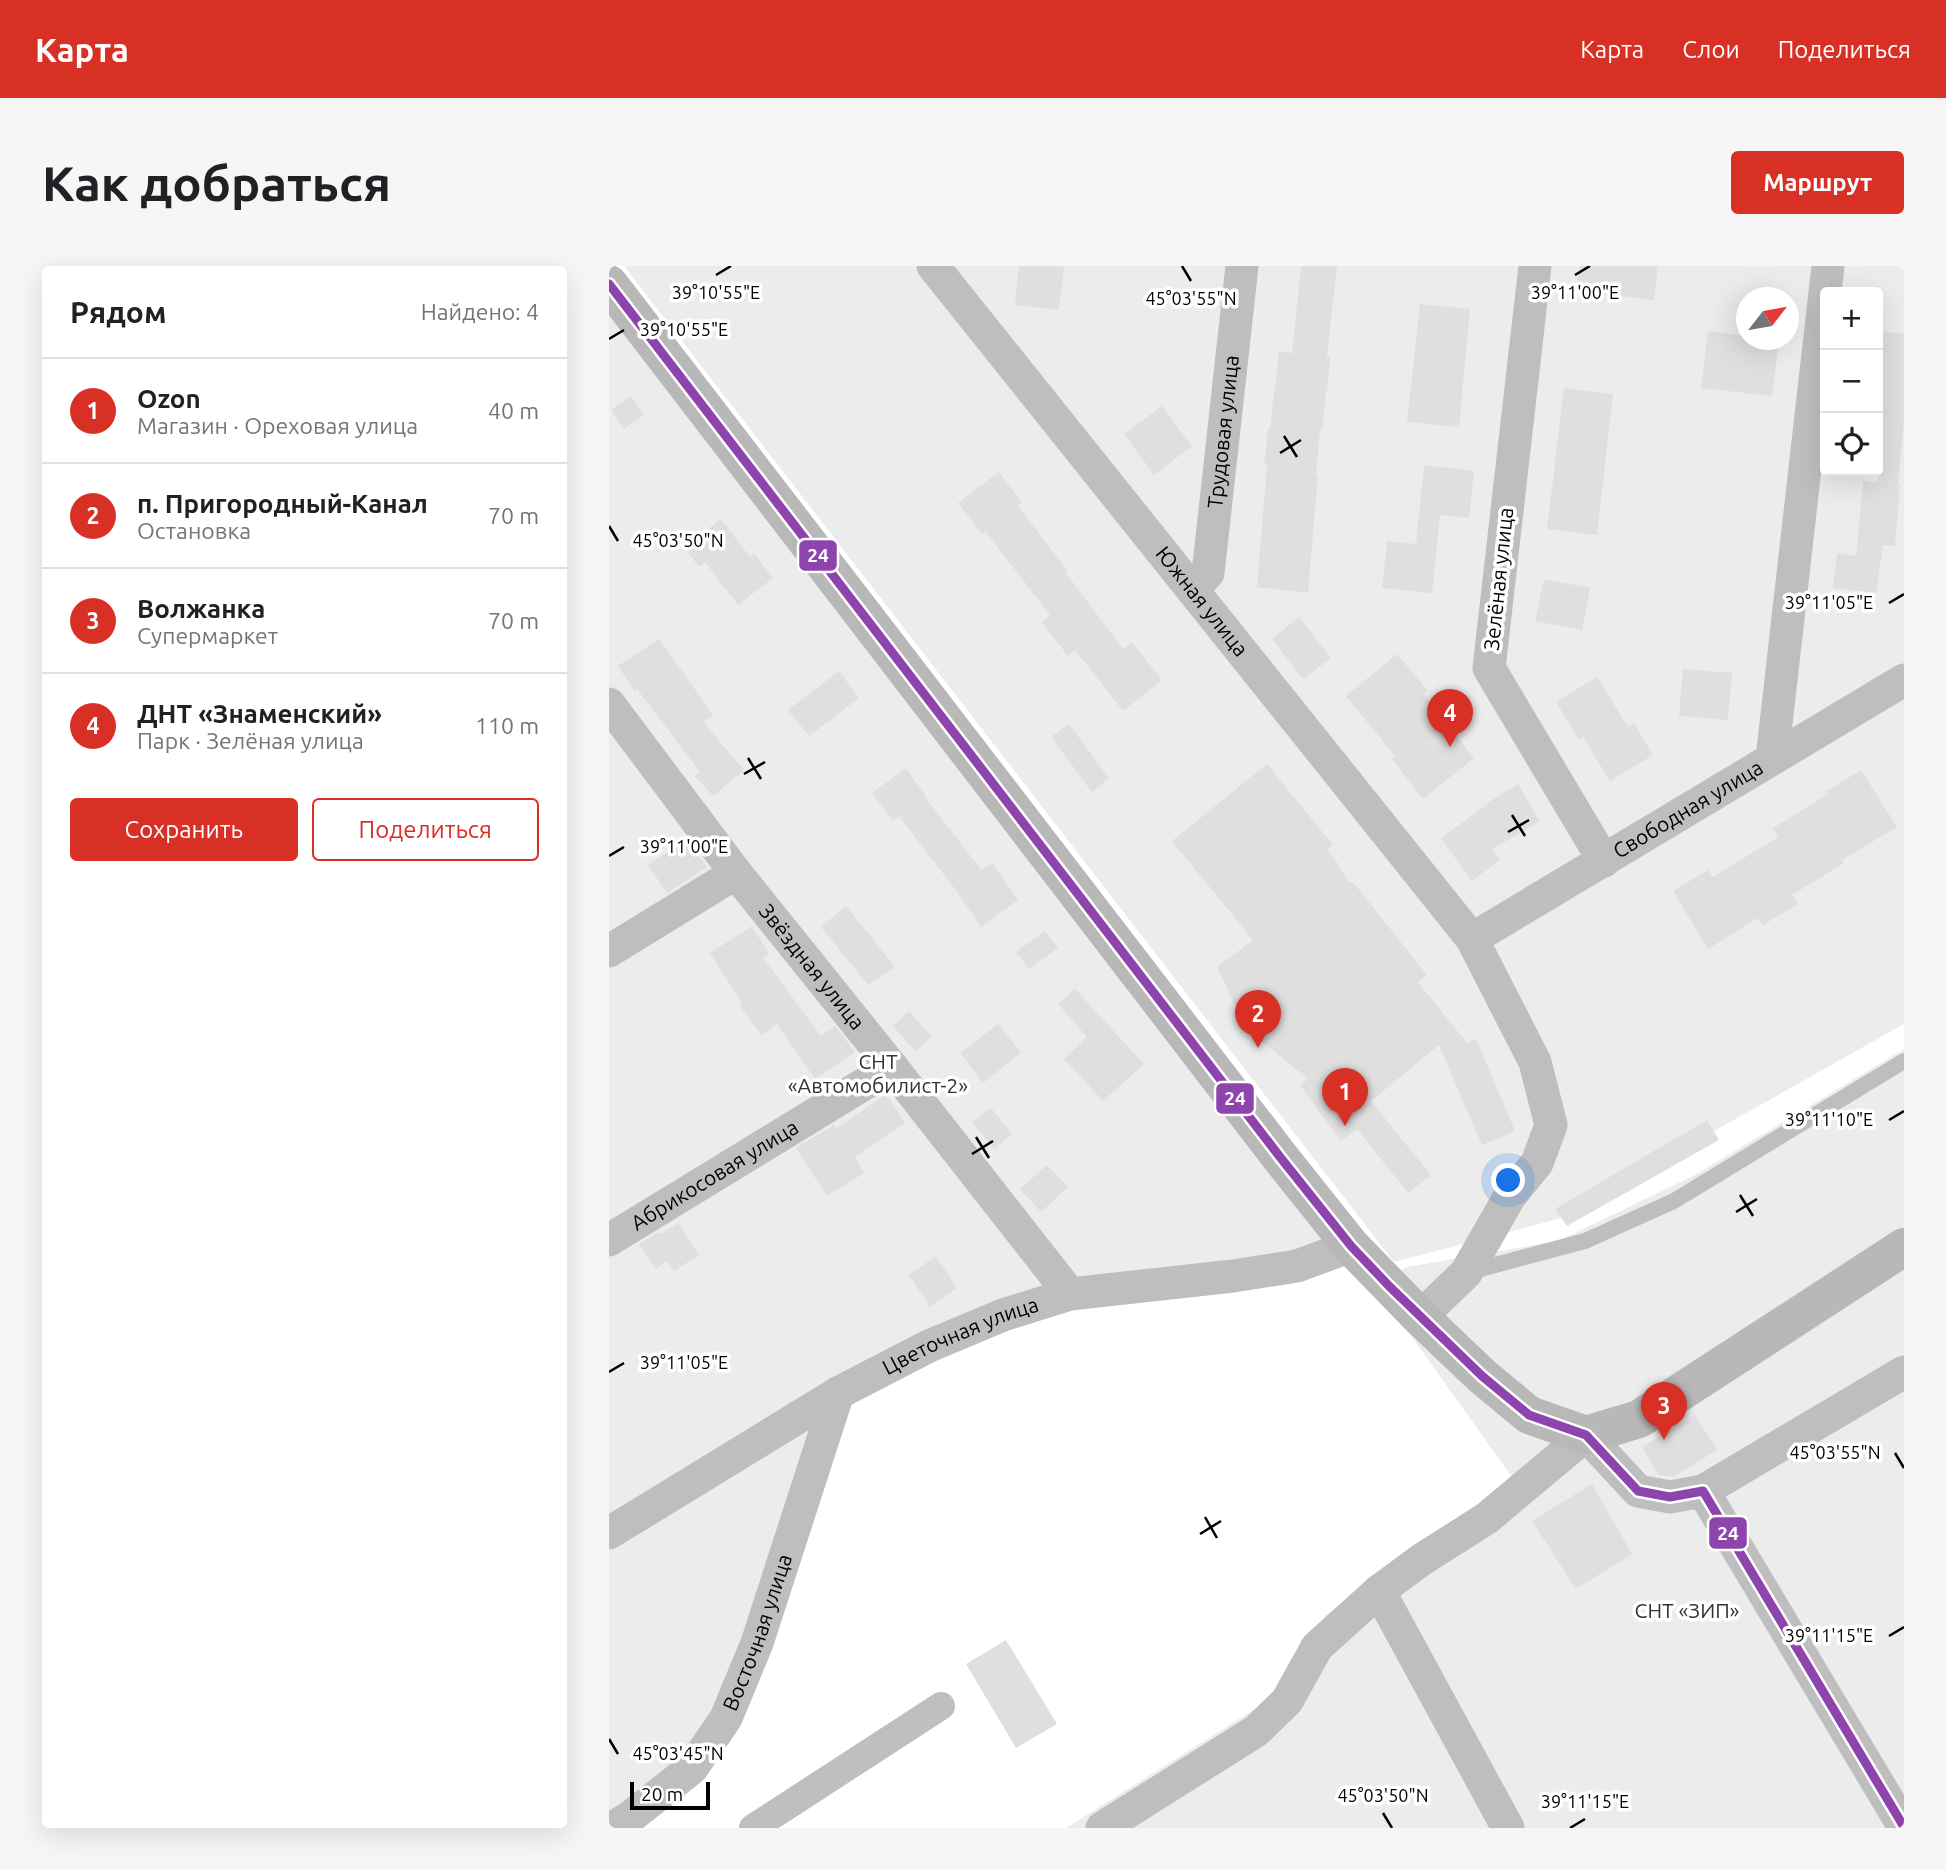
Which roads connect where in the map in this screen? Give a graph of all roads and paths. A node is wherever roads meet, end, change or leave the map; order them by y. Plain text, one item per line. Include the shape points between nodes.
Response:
1 (1243, 266) edge
2 (1535, 266) edge
3 (1828, 266) edge
4 (935, 267) edge
5 (609, 284) edge
6 (1193, 589) junction
7 (1904, 680) edge
8 (609, 704) edge
9 (1772, 759) junction
10 (1604, 861) junction
11 (736, 873) junction
12 (1472, 939) junction
13 (609, 951) edge
14 (1904, 1061) edge
15 (892, 1067) junction
16 (609, 1240) edge
17 (1352, 1246) junction
18 (1904, 1247) edge
19 (1466, 1273) junction
20 (1070, 1294) junction
21 (1420, 1317) junction
22 (1904, 1372) edge
23 (838, 1392) junction
24 (1586, 1434) junction
25 (1703, 1491) junction
26 (609, 1533) edge
27 (1379, 1591) junction
28 (1904, 1827) edge
29 (612, 1828) edge
30 (1102, 1828) edge
31 (1509, 1828) edge

1 - 6 street, Трудовая улица via 1208,573
2 - 10 street, Зелёная улица via 1489,668
3 - 9 street
4 - 6 street, Южная улица
5 - 17 street
6 - 12 street, Южная улица
7 - 9 street, Свободная улица
8 - 11 street, Звёздная улица
9 - 10 street, Свободная улица
10 - 12 street, Свободная улица
11 - 13 street
11 - 15 street, Звёздная улица
12 - 19 street, Южная улица via 1535,1062 1551,1125 1537,1163 1510,1196
14 - 19 lane via 1674,1201 1585,1241
15 - 16 street, Абрикосовая улица
15 - 20 street, Звёздная улица
17 - 20 street, Цветочная улица via 1297,1266
17 - 21 street
18 - 24 street via 1639,1419
19 - 21 street, Южная улица
20 - 23 street, Цветочная улица via 929,1346
21 - 24 street via 1529,1415
22 - 25 street
23 - 26 street, Цветочная улица
23 - 29 street, Восточная улица via 757,1643 726,1718 692,1768
24 - 25 street via 1638,1491 1670,1497
24 - 27 street via 1487,1518
25 - 28 street
27 - 30 street via 1317,1647 1287,1702 1256,1731
27 - 31 street

